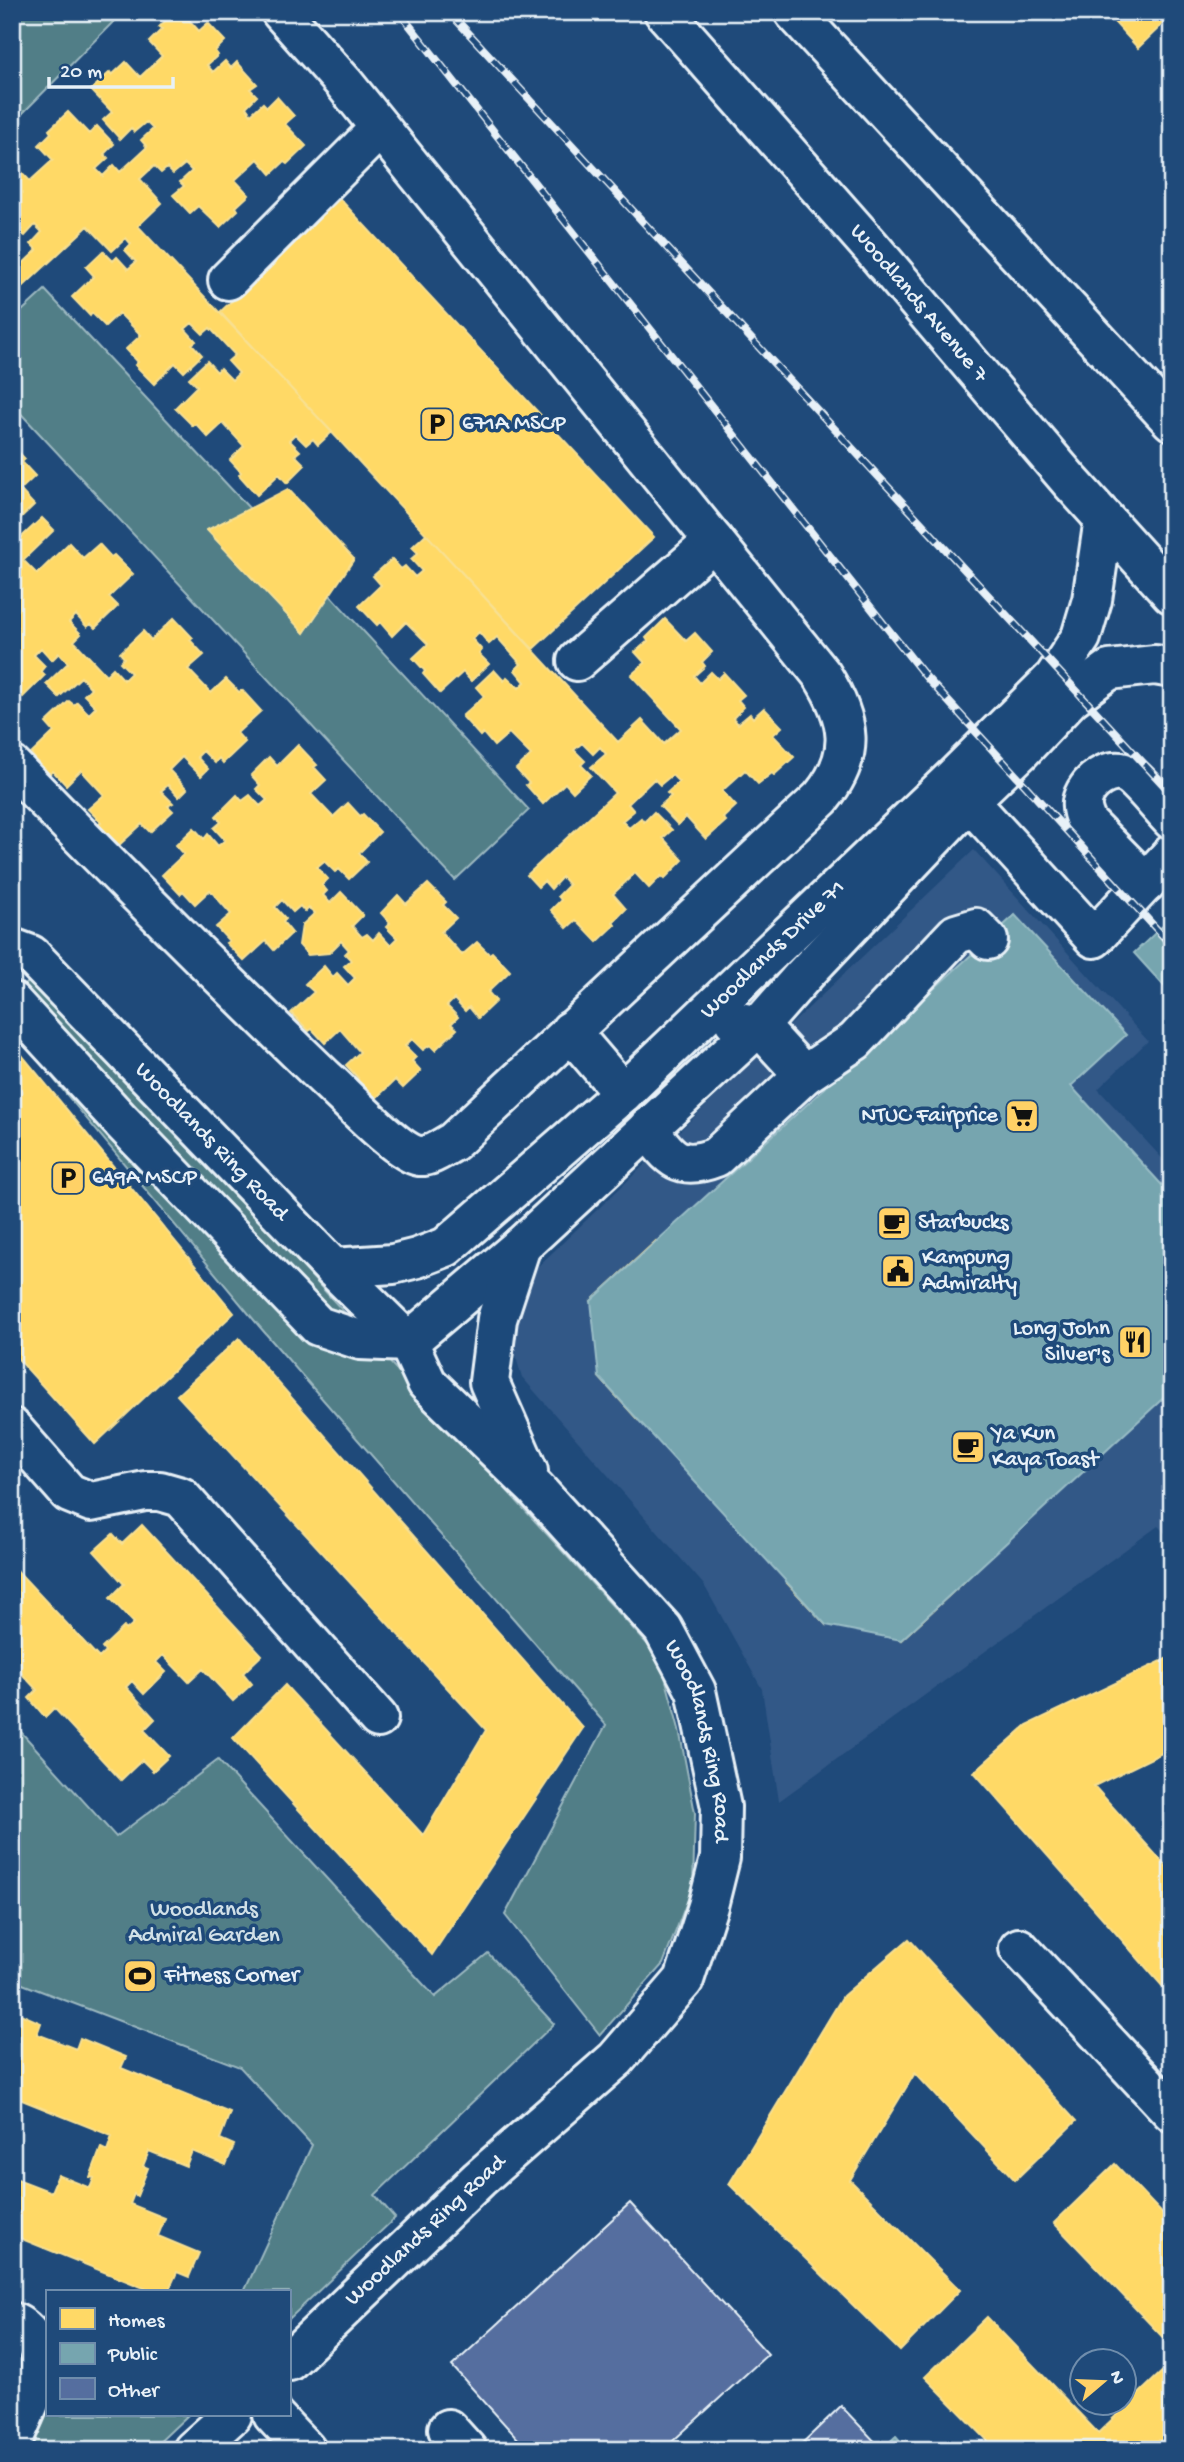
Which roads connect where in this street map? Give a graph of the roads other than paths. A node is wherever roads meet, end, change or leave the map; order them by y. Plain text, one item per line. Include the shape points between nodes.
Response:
1 (281, 12) edge
2 (664, 12) edge
3 (794, 12) edge
4 (380, 128) junction
5 (228, 281) dead end
6 (1172, 421) edge
7 (1104, 519) junction
8 (714, 541) junction
9 (1172, 594) edge
10 (577, 661) dead end
11 (1172, 668) edge
12 (12, 766) edge
13 (969, 801) junction
14 (1172, 820) edge
15 (1172, 855) edge
16 (1146, 883) junction
17 (988, 940) dead end
18 (18, 958) edge
19 (12, 1002) edge
20 (759, 1026) junction
21 (569, 1031) junction
22 (679, 1038) junction
23 (804, 1075) junction
24 (623, 1093) junction
25 (648, 1128) junction
26 (521, 1246) junction
27 (333, 1268) junction
28 (408, 1342) junction
29 (12, 1428) edge
30 (536, 1489) junction
31 (378, 1718) dead end
32 (1019, 1948) dead end
33 (1172, 2112) edge
34 (12, 2322) edge
35 (290, 2360) edge
36 (231, 2416) edge
37 (274, 2416) edge
38 (12, 2442) edge
39 (194, 2450) edge
40 (306, 2450) edge

1 - 4 street
2 - 7 street, Woodlands Avenue 7
3 - 6 street
4 - 5 street
4 - 8 street
7 - 9 street, Woodlands Avenue 7
7 - 22 street, Woodlands Drive 71 via 1093,600 1081,637 1054,678
8 - 10 street
8 - 21 street via 837,699 845,756 836,779 821,798
11 - 13 street, Woodlands Drive 71 via 1155,665 1109,670 1071,698
12 - 21 street via 228,985 374,1124 419,1156 453,1142
13 - 16 street via 1094,938
13 - 20 street, Woodlands Drive 71
14 - 16 street via 1129,775 1118,772 1090,784 1083,799 1087,823
15 - 16 street
17 - 23 street via 976,929 956,934 855,1041
18 - 27 street, Woodlands Ring Road
19 - 28 street via 318,1326 360,1340
20 - 22 street via 728,1020
20 - 23 street
20 - 25 street, Woodlands Drive 71
21 - 24 street
22 - 24 street, Woodlands Drive 71
23 - 25 street via 716,1157 702,1162 688,1164 668,1155
24 - 27 street, Woodlands Drive 71 via 446,1247 393,1264
25 - 26 street, Woodlands Drive 71
26 - 28 street, Woodlands Drive 71
26 - 30 street, Woodlands Drive 71 via 497,1319 489,1382
27 - 28 street, Woodlands Ring Road
28 - 30 street, Woodlands Ring Road via 428,1383
29 - 31 street via 69,1493 91,1502 153,1491 181,1497
30 - 35 street, Woodlands Ring Road via 663,1629 696,1691 721,1807 720,1858 708,1906 684,1980 616,2060 479,2179
32 - 33 street
34 - 38 street via 23,2326 36,2344 40,2369
36 - 39 street
37 - 40 street

